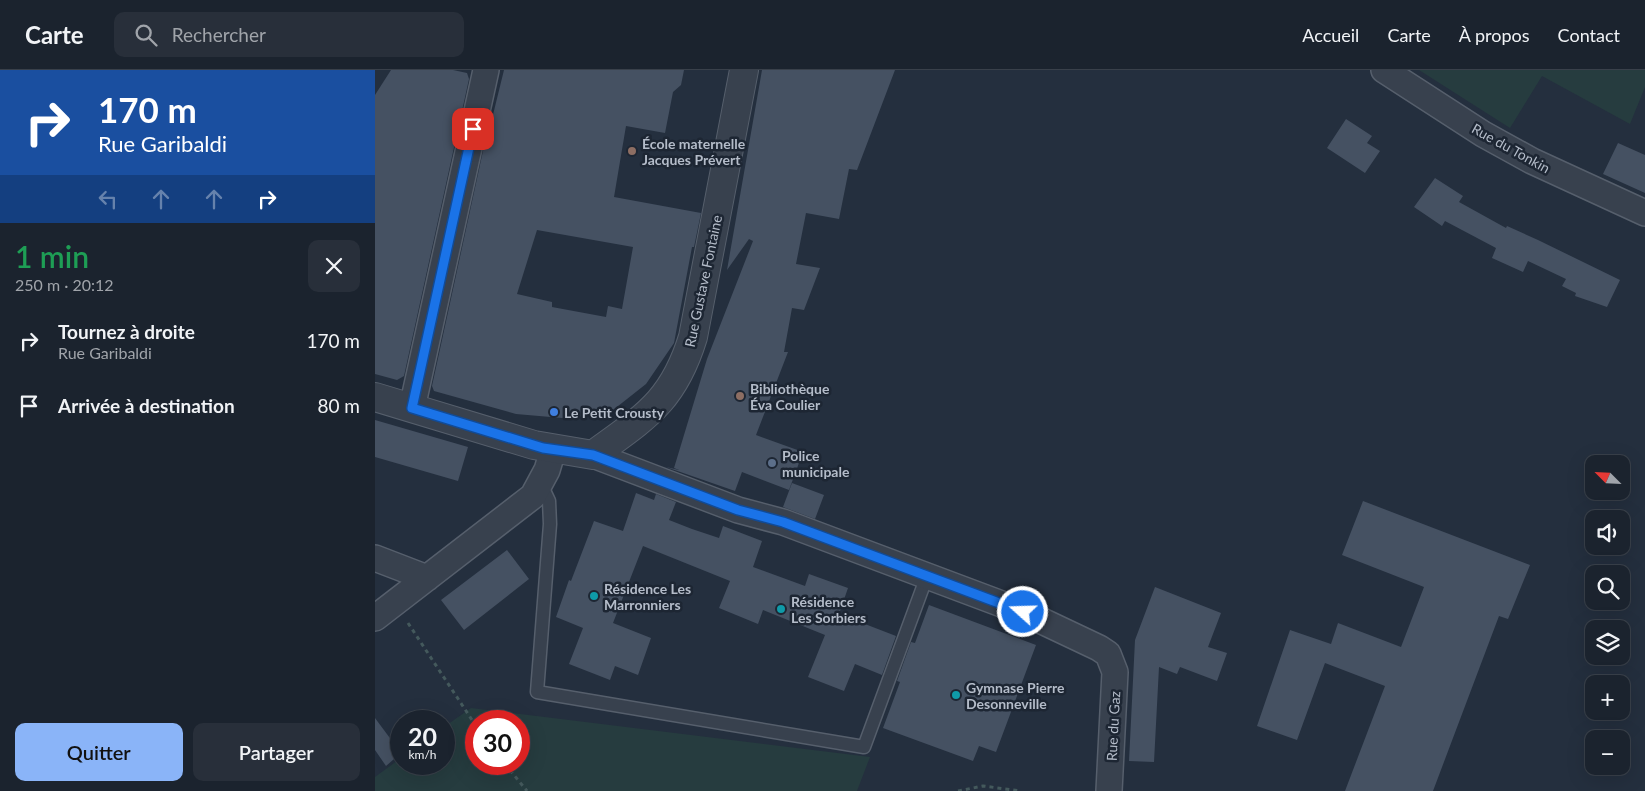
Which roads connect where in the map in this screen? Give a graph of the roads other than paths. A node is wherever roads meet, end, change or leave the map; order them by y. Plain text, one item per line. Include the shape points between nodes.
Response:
1 (743, 70) edge
2 (1385, 70) edge
3 (485, 72) edge
4 (1645, 213) edge
5 (375, 397) edge
6 (412, 408) junction
7 (553, 450) junction
8 (593, 455) junction
9 (541, 484) junction
10 (375, 558) edge
11 (927, 576) junction
12 (427, 578) junction
13 (375, 618) edge
14 (1109, 791) edge

1 - 8 street, Rue Gustave Fontaine via 698,319 687,358 672,387 654,409
2 - 4 street, Rue du Tonkin via 1483,134 1532,161
3 - 6 street
5 - 6 street
6 - 7 street
7 - 8 street
7 - 9 street
8 - 11 street
9 - 11 lane via 549,501 550,524 537,692 864,747
9 - 12 street via 528,500
10 - 12 street
11 - 14 street, Rue du Gaz via 1039,619 1108,654 1115,680
12 - 13 street

